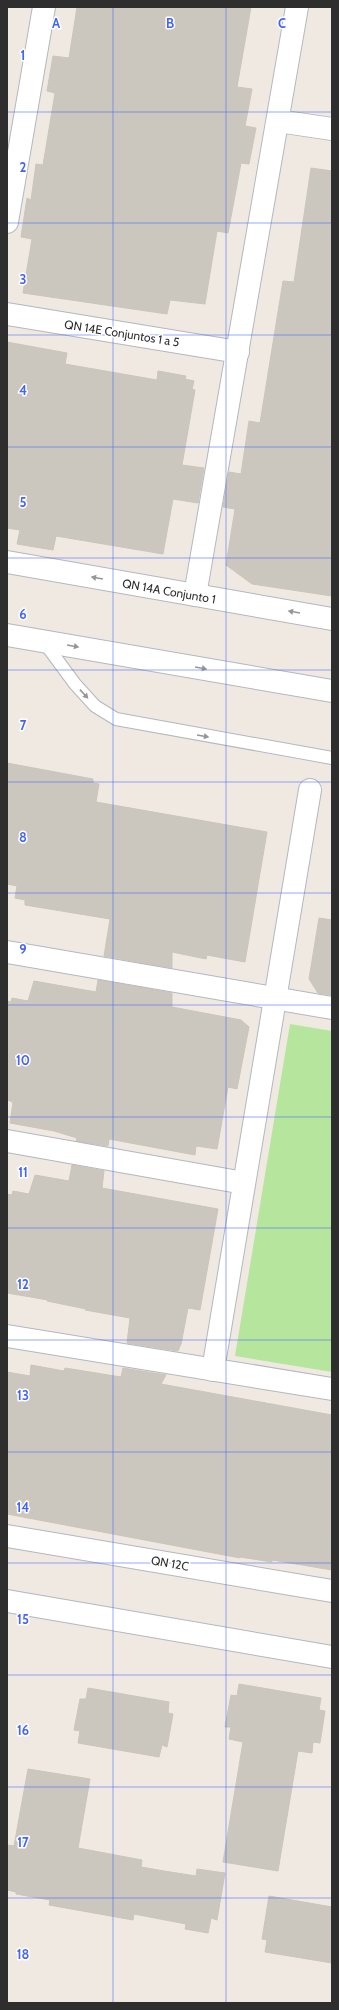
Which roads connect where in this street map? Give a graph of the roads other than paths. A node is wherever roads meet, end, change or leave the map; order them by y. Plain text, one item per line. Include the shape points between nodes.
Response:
1 (44, 7) edge
2 (297, 7) edge
3 (278, 121) junction
4 (332, 129) edge
5 (7, 222) edge
6 (7, 314) edge
7 (238, 352) junction
8 (7, 562) edge
9 (195, 595) junction
10 (332, 619) edge
11 (7, 635) edge
12 (43, 641) junction
13 (332, 691) edge
14 (332, 758) edge
15 (310, 790) dead end
16 (7, 952) edge
17 (274, 998) junction
18 (332, 1008) edge
19 (7, 1141) edge
20 (244, 1184) junction
21 (7, 1336) edge
22 (213, 1370) junction
23 (332, 1389) edge
24 (7, 1536) edge
25 (332, 1591) edge
26 (7, 1601) edge
27 (332, 1657) edge

1 - 5 street
2 - 3 street
3 - 4 street
3 - 7 street
6 - 7 street, QN 14E Conjuntos 1 a 5
7 - 9 street
9 -> 8 street, QN 14A Conjunto 1
10 -> 9 street, QN 14A Conjunto 1
11 - 12 street
12 -> 13 street
12 -> 14 lane via 95,706 116,719
15 - 17 street
16 - 17 street
17 - 18 street
17 - 20 street
19 - 20 street
20 - 22 street
21 - 22 street
22 - 23 street
24 - 25 street, QN 12C
26 - 27 street

